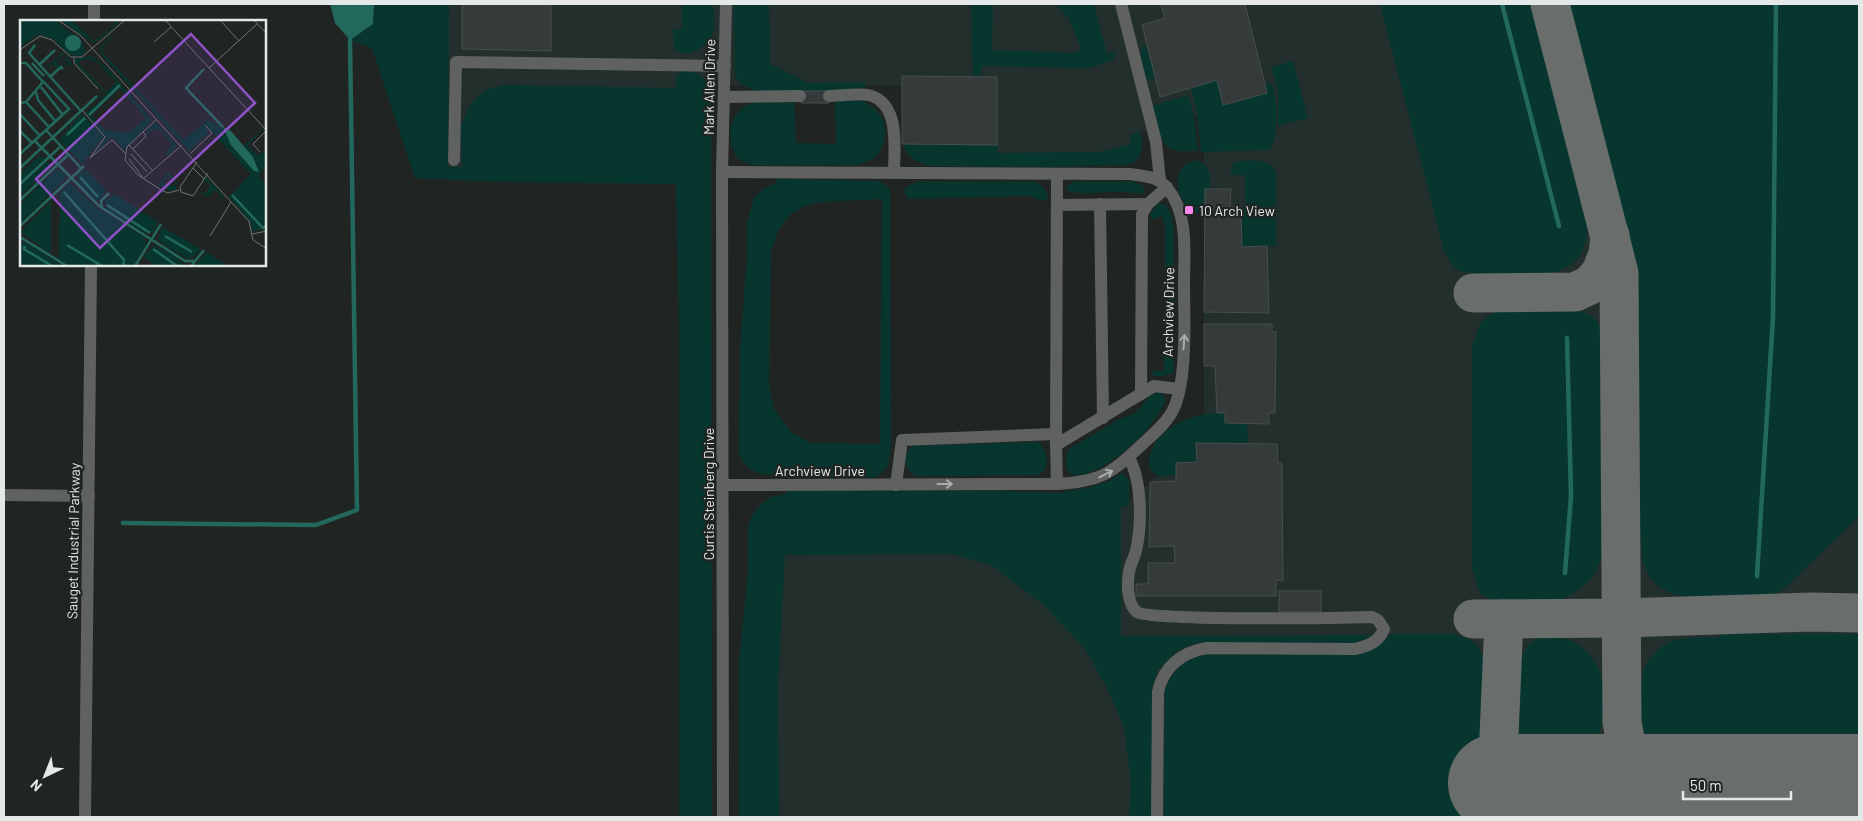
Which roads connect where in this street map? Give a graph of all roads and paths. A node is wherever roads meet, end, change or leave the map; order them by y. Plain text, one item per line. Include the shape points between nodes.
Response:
1 (94, 4) edge
2 (726, 4) edge
3 (1121, 4) edge
4 (94, 20) edge
5 (724, 66) junction
6 (800, 96) dead end
7 (829, 96) dead end
8 (724, 97) junction
9 (454, 160) dead end
10 (722, 172) junction
11 (894, 174) junction
12 (1057, 174) junction
13 (1163, 184) junction
14 (1100, 204) junction
15 (1148, 204) junction
16 (1057, 205) junction
17 (91, 266) edge
18 (1179, 389) junction
19 (1141, 394) junction
20 (1103, 418) junction
21 (1056, 440) junction
22 (1128, 458) junction
23 (1058, 484) junction
24 (896, 485) junction
25 (723, 486) junction
26 (4, 495) edge
27 (89, 496) junction
28 (85, 817) edge
29 (723, 817) edge
30 (1157, 817) edge

1 - 4 street
2 - 5 street, Mark Allen Drive
3 - 13 street via 1156,142
5 - 8 street, Mark Allen Drive
5 - 9 street via 456,62
6 - 8 street
7 - 11 street via 866,94 880,99 889,111 893,126
8 - 10 street, Mark Allen Drive
10 - 11 street
10 - 25 street, Curtis Steinberg Drive
11 - 12 street
12 - 13 street via 1129,174 1146,176
12 - 16 street
13 - 15 street
18 -> 13 street, Archview Drive via 1184,336 1184,237 1174,198
14 - 15 street
14 - 16 street
14 - 20 street
15 - 19 street via 1142,214
16 - 21 street
17 - 27 street, Sauget Industrial Parkway
18 - 19 street via 1154,386
18 - 22 street, Archview Drive via 1172,412
19 - 20 street
20 - 21 street
21 - 23 street
21 - 24 street via 902,440
23 -> 22 street, Archview Drive via 1100,477
22 - 30 street via 1135,468 1139,485 1138,537 1129,572 1129,597 1137,613 1191,617 1372,617 1384,629 1375,641 1355,649 1207,648 1195,650 1176,661 1163,675 1158,692
24 -> 23 street, Archview Drive
24 - 25 street, Archview Drive
25 - 29 street, Curtis Steinberg Drive
26 - 27 street
27 - 28 street, Sauget Industrial Parkway

